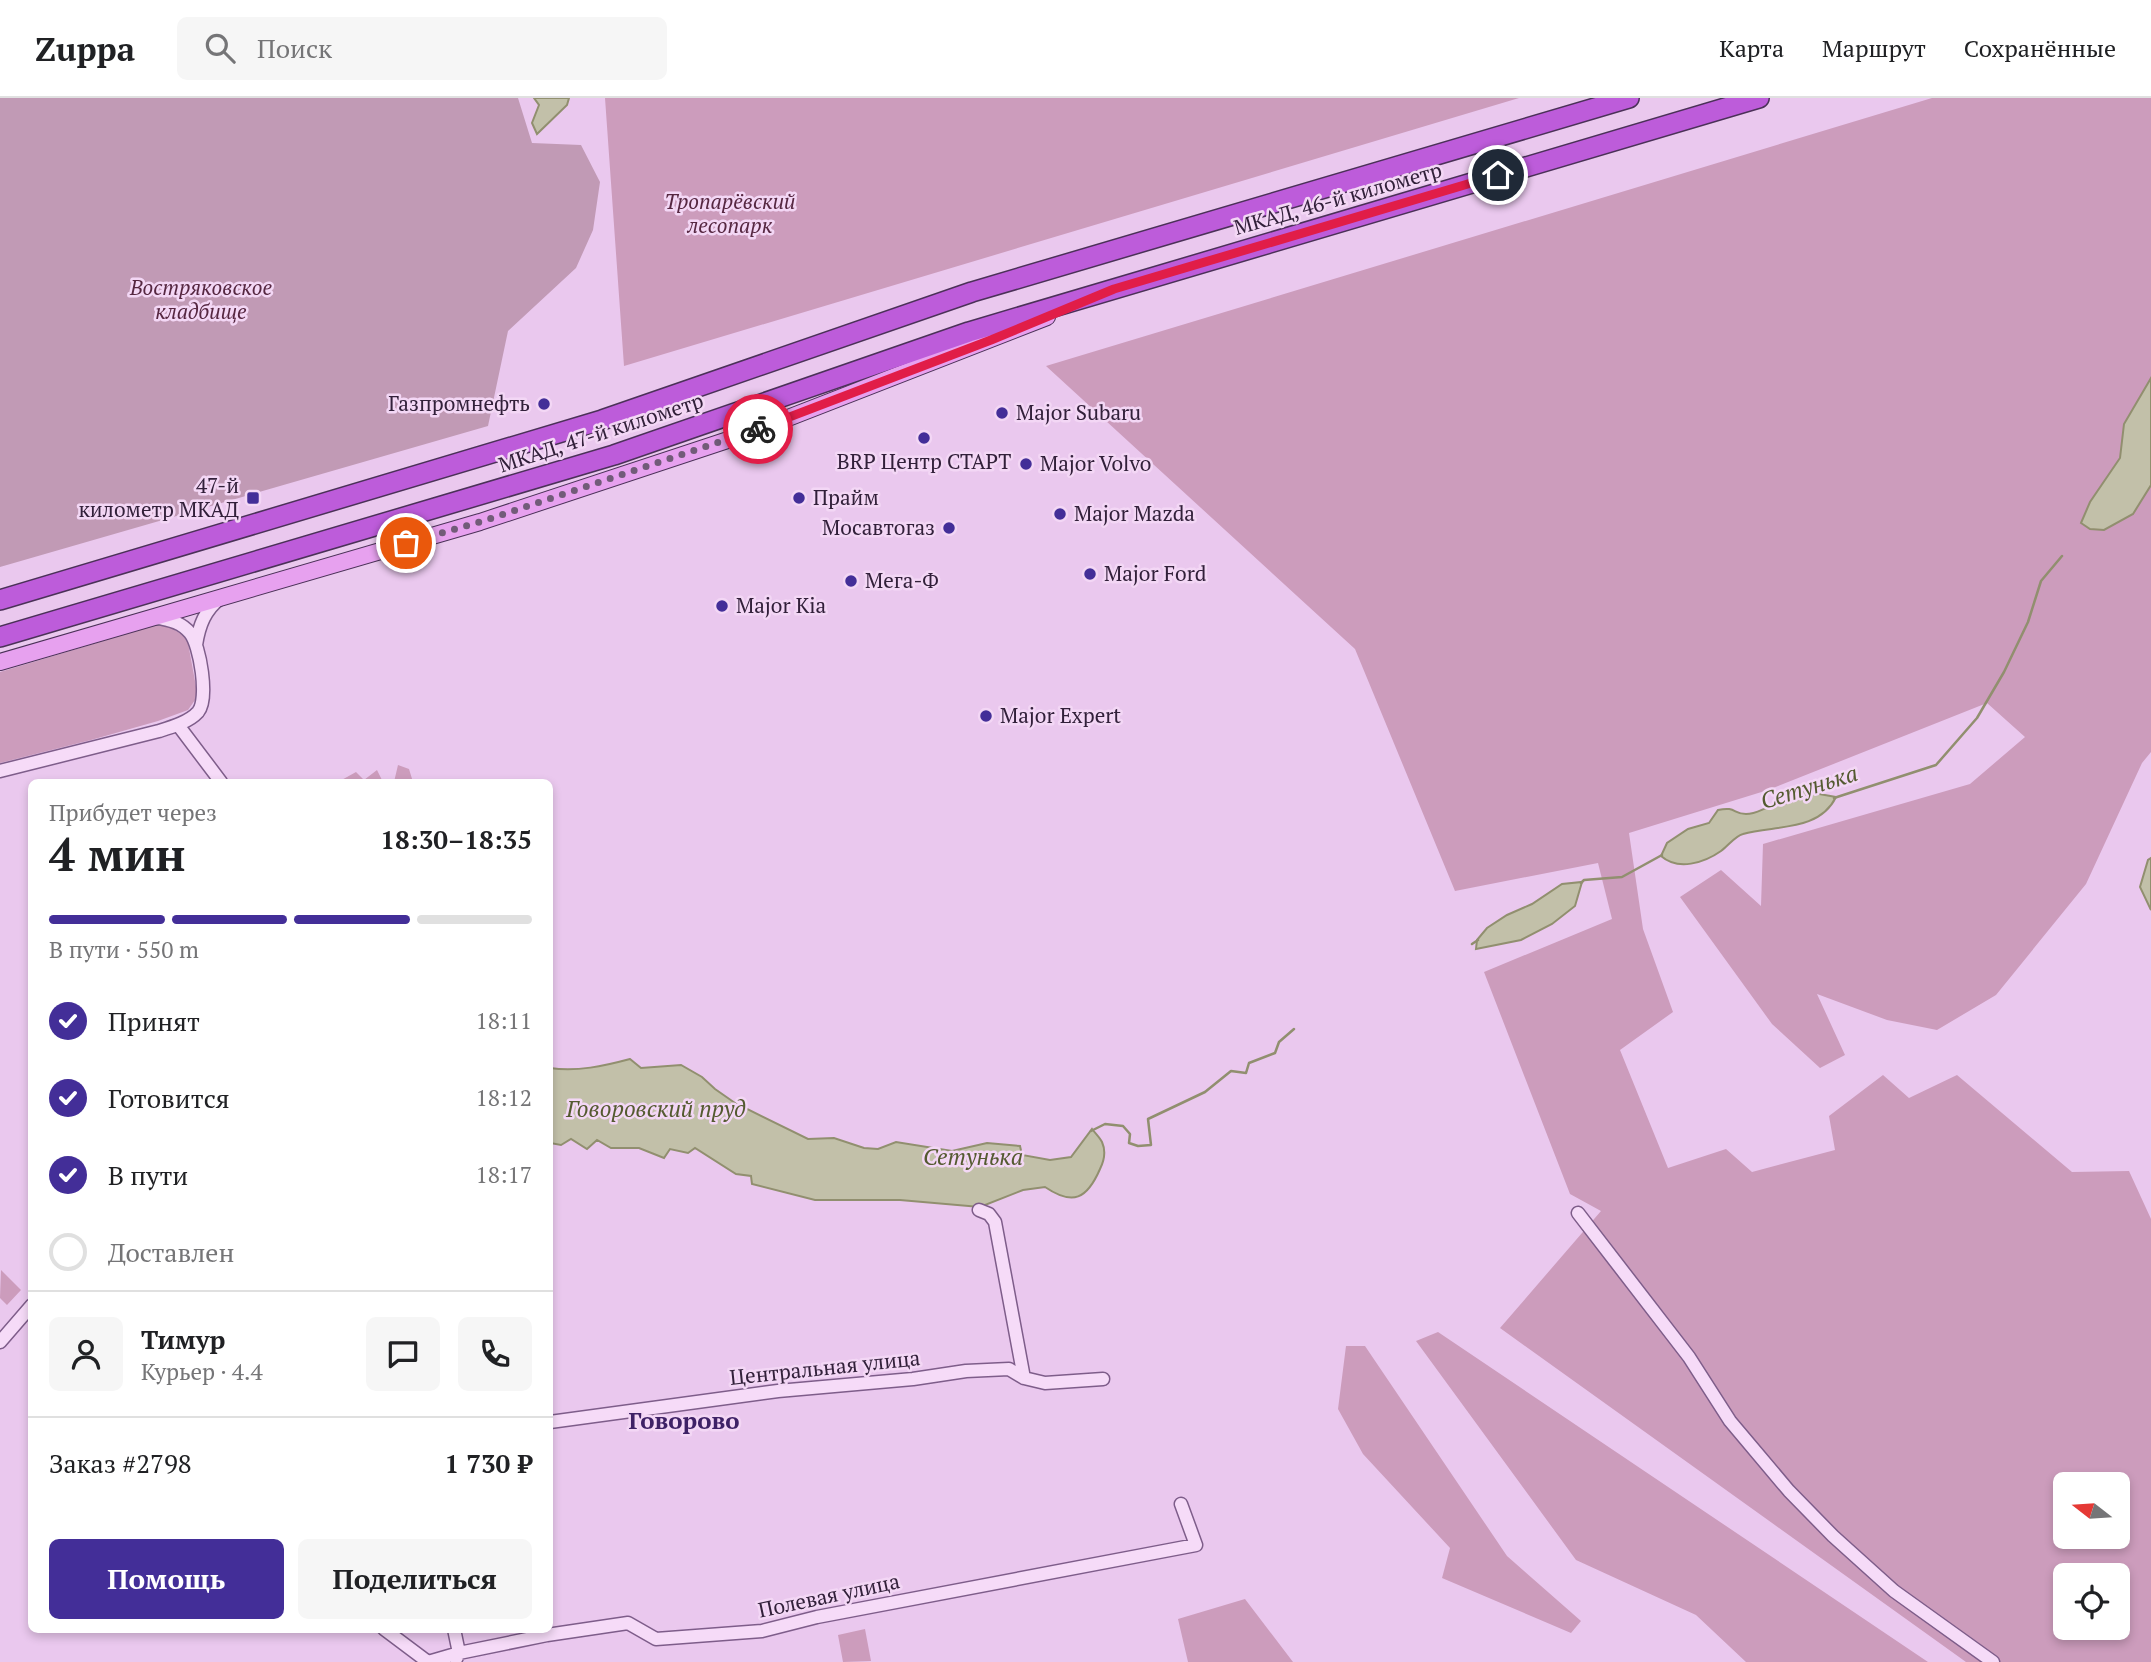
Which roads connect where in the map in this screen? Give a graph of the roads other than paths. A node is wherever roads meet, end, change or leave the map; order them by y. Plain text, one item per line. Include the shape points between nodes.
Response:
1 (1629, 98) edge
2 (1759, 98) edge
3 (1203, 224) joint
4 (1211, 260) joint
5 (1114, 289) junction
6 (83, 574) junction
7 (0, 590) edge
8 (224, 596) junction
9 (0, 600) edge
10 (150, 618) junction
11 (0, 637) edge
12 (196, 645) junction
13 (0, 662) edge
14 (178, 725) junction
15 (0, 771) edge
16 (219, 779) edge
17 (979, 1210) dead end
18 (1578, 1213) dead end
19 (28, 1310) edge
20 (0, 1342) edge
21 (1024, 1378) junction
22 (1103, 1378) dead end
23 (553, 1422) edge
24 (1181, 1504) dead end
25 (389, 1633) edge
26 (454, 1633) edge
27 (456, 1657) edge
28 (428, 1662) edge
29 (1993, 1662) edge

1 - 3 highway, МКАД, 46-й километр
2 - 4 highway, МКАД, 46-й километр
3 - 6 highway, МКАД, 47-й километр via 927,306 603,420
4 - 5 highway, МКАД, 47-й километр
5 - 8 main road via 752,432 480,522
5 - 11 highway, МКАД, 47-й километр via 939,341 614,455
6 - 7 main road
6 - 9 highway, МКАД, 47-й километр
8 - 10 main road
8 - 12 street via 208,610
10 - 12 street via 182,626
10 - 13 main road
12 - 14 street via 202,705
14 - 15 street
14 - 16 street
17 - 21 street via 995,1222
18 - 29 street via 1681,1346 1730,1422 1789,1491 1894,1591
19 - 20 street
21 - 22 street, Центральная улица via 1045,1383
21 - 23 street, Центральная улица via 1009,1369 966,1371
24 - 27 street, Полевая улица via 1196,1545 1176,1551 762,1631 656,1639 628,1623 547,1635
25 - 28 street
26 - 27 street
27 - 28 street, Полевая улица

